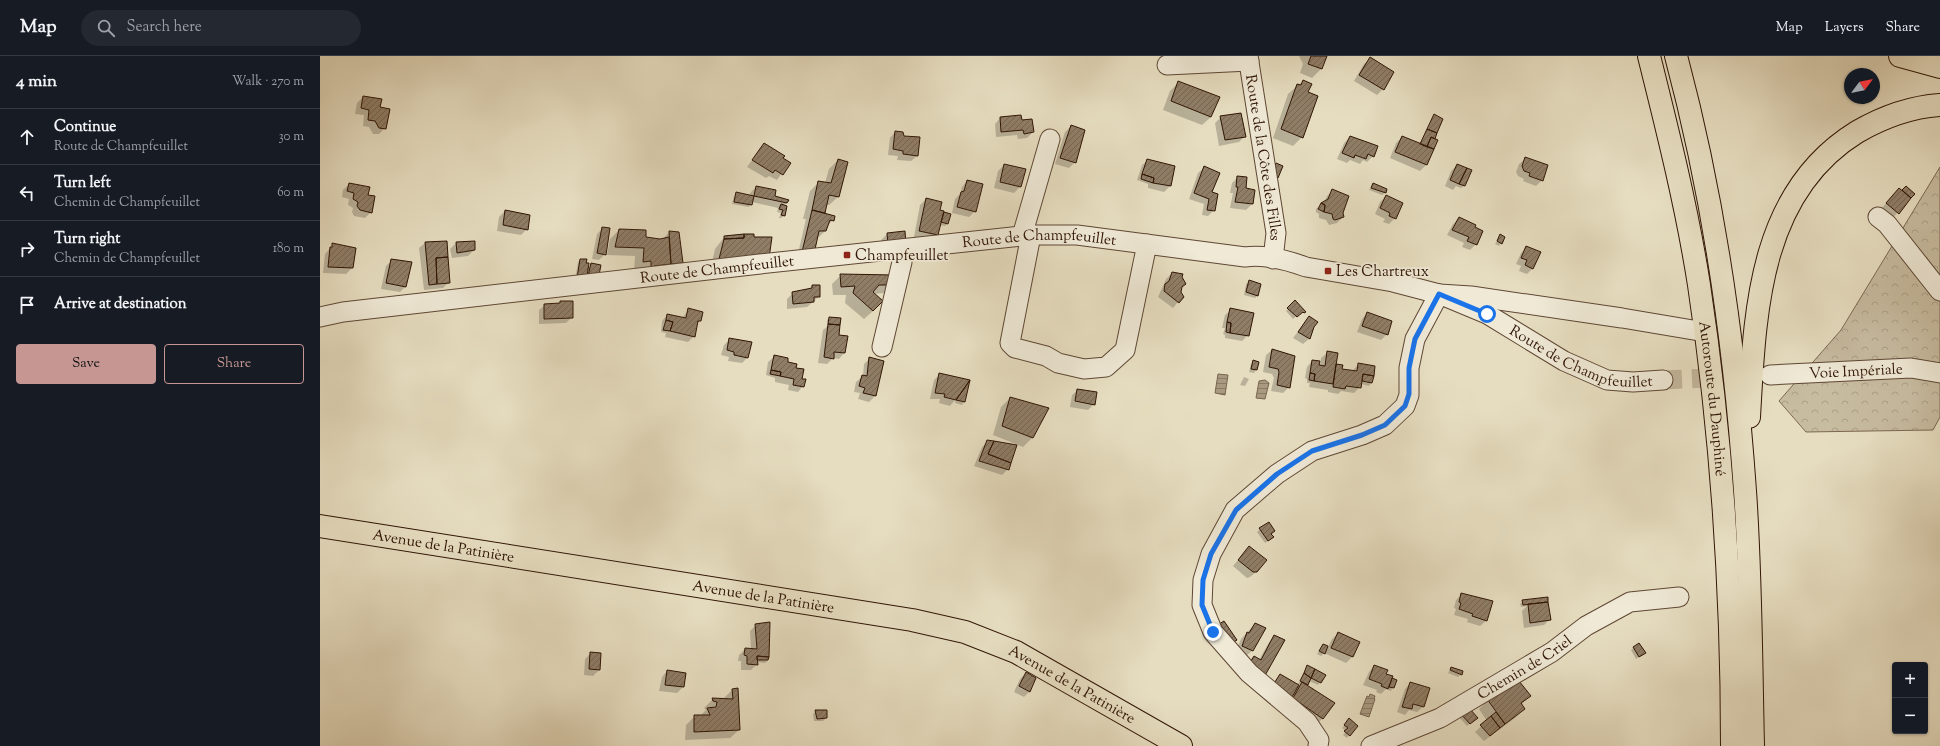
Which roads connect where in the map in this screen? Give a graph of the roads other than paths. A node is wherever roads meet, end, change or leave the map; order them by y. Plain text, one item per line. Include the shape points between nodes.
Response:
1 (1649, 56) edge
2 (1676, 56) edge
3 (1900, 56) edge
4 (1927, 56) edge
5 (1249, 58) edge
6 (1940, 59) edge
7 (1167, 65) dead end
8 (1940, 67) edge
9 (1940, 105) edge
10 (1050, 139) dead end
11 (1878, 217) dead end
12 (1026, 236) junction
13 (1147, 244) junction
14 (903, 249) junction
15 (1273, 259) junction
16 (1940, 291) edge
17 (1439, 294) junction
18 (320, 317) edge
19 (1705, 332) junction
20 (882, 347) dead end
21 (1940, 373) edge
22 (1770, 375) tunnel mouth
23 (1663, 380) tunnel mouth
24 (1745, 491) junction
25 (320, 526) edge
26 (1679, 597) dead end
27 (1181, 746) edge
28 (1318, 746) edge
29 (1371, 746) edge
30 (1732, 746) edge
31 (1753, 746) edge

1 - 19 main road, Autoroute du Dauphiné via 1681,192
2 - 24 main road, Autoroute du Dauphiné via 1694,132 1725,305
3 - 8 main road
4 - 6 main road
5 - 7 street
5 - 15 street, Route de la Côte des Filles via 1276,233
9 - 24 main road via 1889,116 1846,139 1814,167 1786,209 1771,248 1760,289 1752,359
10 - 12 street
11 - 16 street via 1887,224
12 - 13 street, Route de Champfeuillet via 1077,235
12 - 13 street via 1010,344 1015,348 1046,356 1058,363 1084,369 1106,367 1125,350
12 - 14 street, Route de Champfeuillet
13 - 15 street, Route de Champfeuillet via 1245,257 1260,255
14 - 18 street, Route de Champfeuillet via 351,311
14 - 20 street
15 - 17 street, Route de Champfeuillet via 1290,261 1306,268 1393,282
17 - 19 street via 1471,296
17 - 23 street, Route de Champfeuillet via 1487,314 1564,361 1607,380
17 - 28 street via 1415,339 1409,368 1409,394 1405,406 1385,425 1312,451 1277,474 1236,510 1211,554 1203,580 1202,605 1213,632 1249,673 1307,722 1319,740
19 - 30 main road, Autoroute du Dauphiné via 1717,421 1727,546
21 - 22 street, Voie Impériale via 1911,368
24 - 31 main road, Autoroute du Dauphiné via 1750,582
25 - 27 main road, Avenue de la Patinière via 912,620 965,632 1016,652
26 - 29 street, Chemin de Criel via 1630,602 1586,626 1552,652 1440,718

